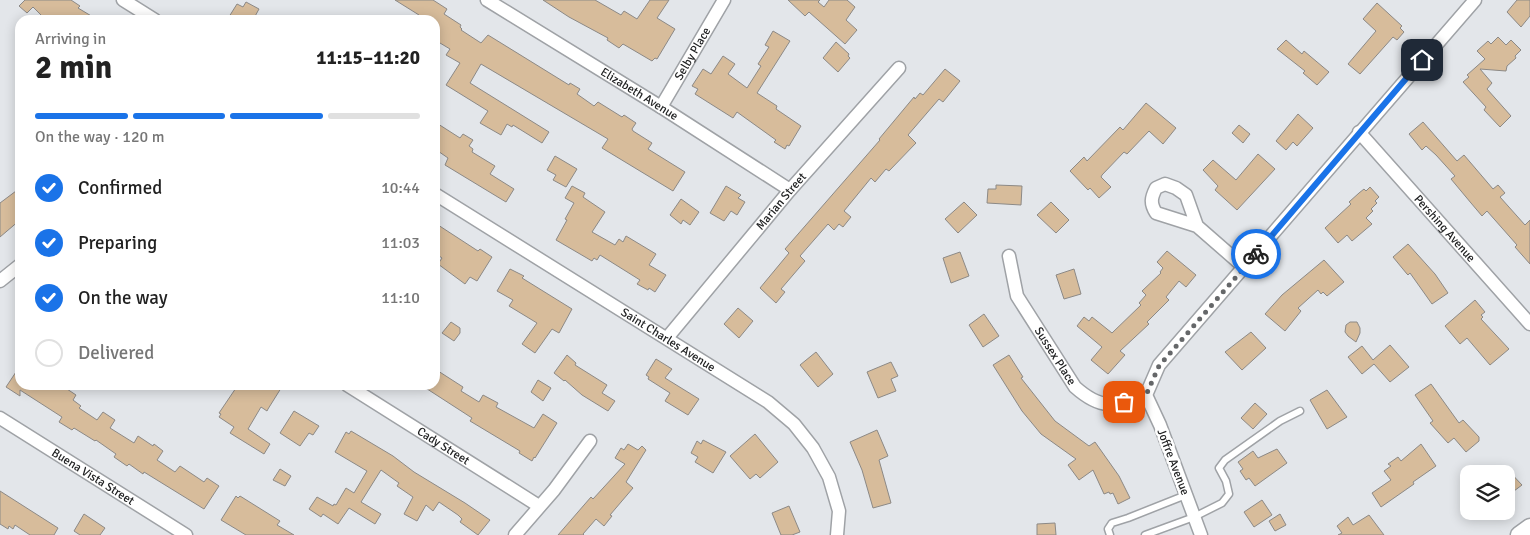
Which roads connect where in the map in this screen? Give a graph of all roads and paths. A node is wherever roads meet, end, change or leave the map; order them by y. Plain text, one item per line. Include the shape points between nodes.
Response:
1 (123, 0) edge
2 (487, 0) edge
3 (724, 0) edge
4 (1475, 0) edge
5 (147, 15) edge
6 (899, 68) dead end
7 (662, 107) junction
8 (1359, 132) junction
9 (790, 190) junction
10 (440, 197) edge
11 (1198, 226) dead end
12 (1009, 256) dead end
13 (1244, 267) junction
14 (15, 269) edge
15 (0, 281) edge
16 (1530, 324) edge
17 (667, 338) junction
18 (356, 390) edge
19 (1146, 395) junction
20 (1300, 411) dead end
21 (0, 418) edge
22 (590, 441) dead end
23 (1186, 495) junction
24 (540, 506) junction
25 (1194, 517) junction
26 (1530, 527) edge
27 (186, 535) edge
28 (515, 535) edge
29 (837, 535) edge
30 (1110, 535) edge
31 (1145, 535) edge
32 (1201, 535) edge
33 (1519, 535) edge

1 - 5 street
2 - 7 street, Elizabeth Avenue
3 - 7 street, Selby Place
4 - 8 street
6 - 9 street, Marian Street
7 - 9 street, Elizabeth Avenue
8 - 13 street
8 - 16 street, Pershing Avenue
9 - 17 street, Marian Street
10 - 17 street, Saint Charles Avenue
11 - 13 street
12 - 19 street, Sussex Place via 1017,296 1075,387 1098,403 1111,405
13 - 19 street via 1159,366
14 - 15 street
17 - 29 street, Saint Charles Avenue via 768,402 794,424 813,448 829,477 839,511
18 - 24 street, Cady Street
19 - 23 street, Joffre Avenue
20 - 25 lane via 1280,421 1225,460 1219,468 1229,494 1222,503
21 - 27 street, Buena Vista Street
22 - 24 street
23 - 25 street, Joffre Avenue
23 - 30 lane via 1112,523 1108,529
24 - 28 street
25 - 31 lane
25 - 32 street, Joffre Avenue
26 - 33 street

